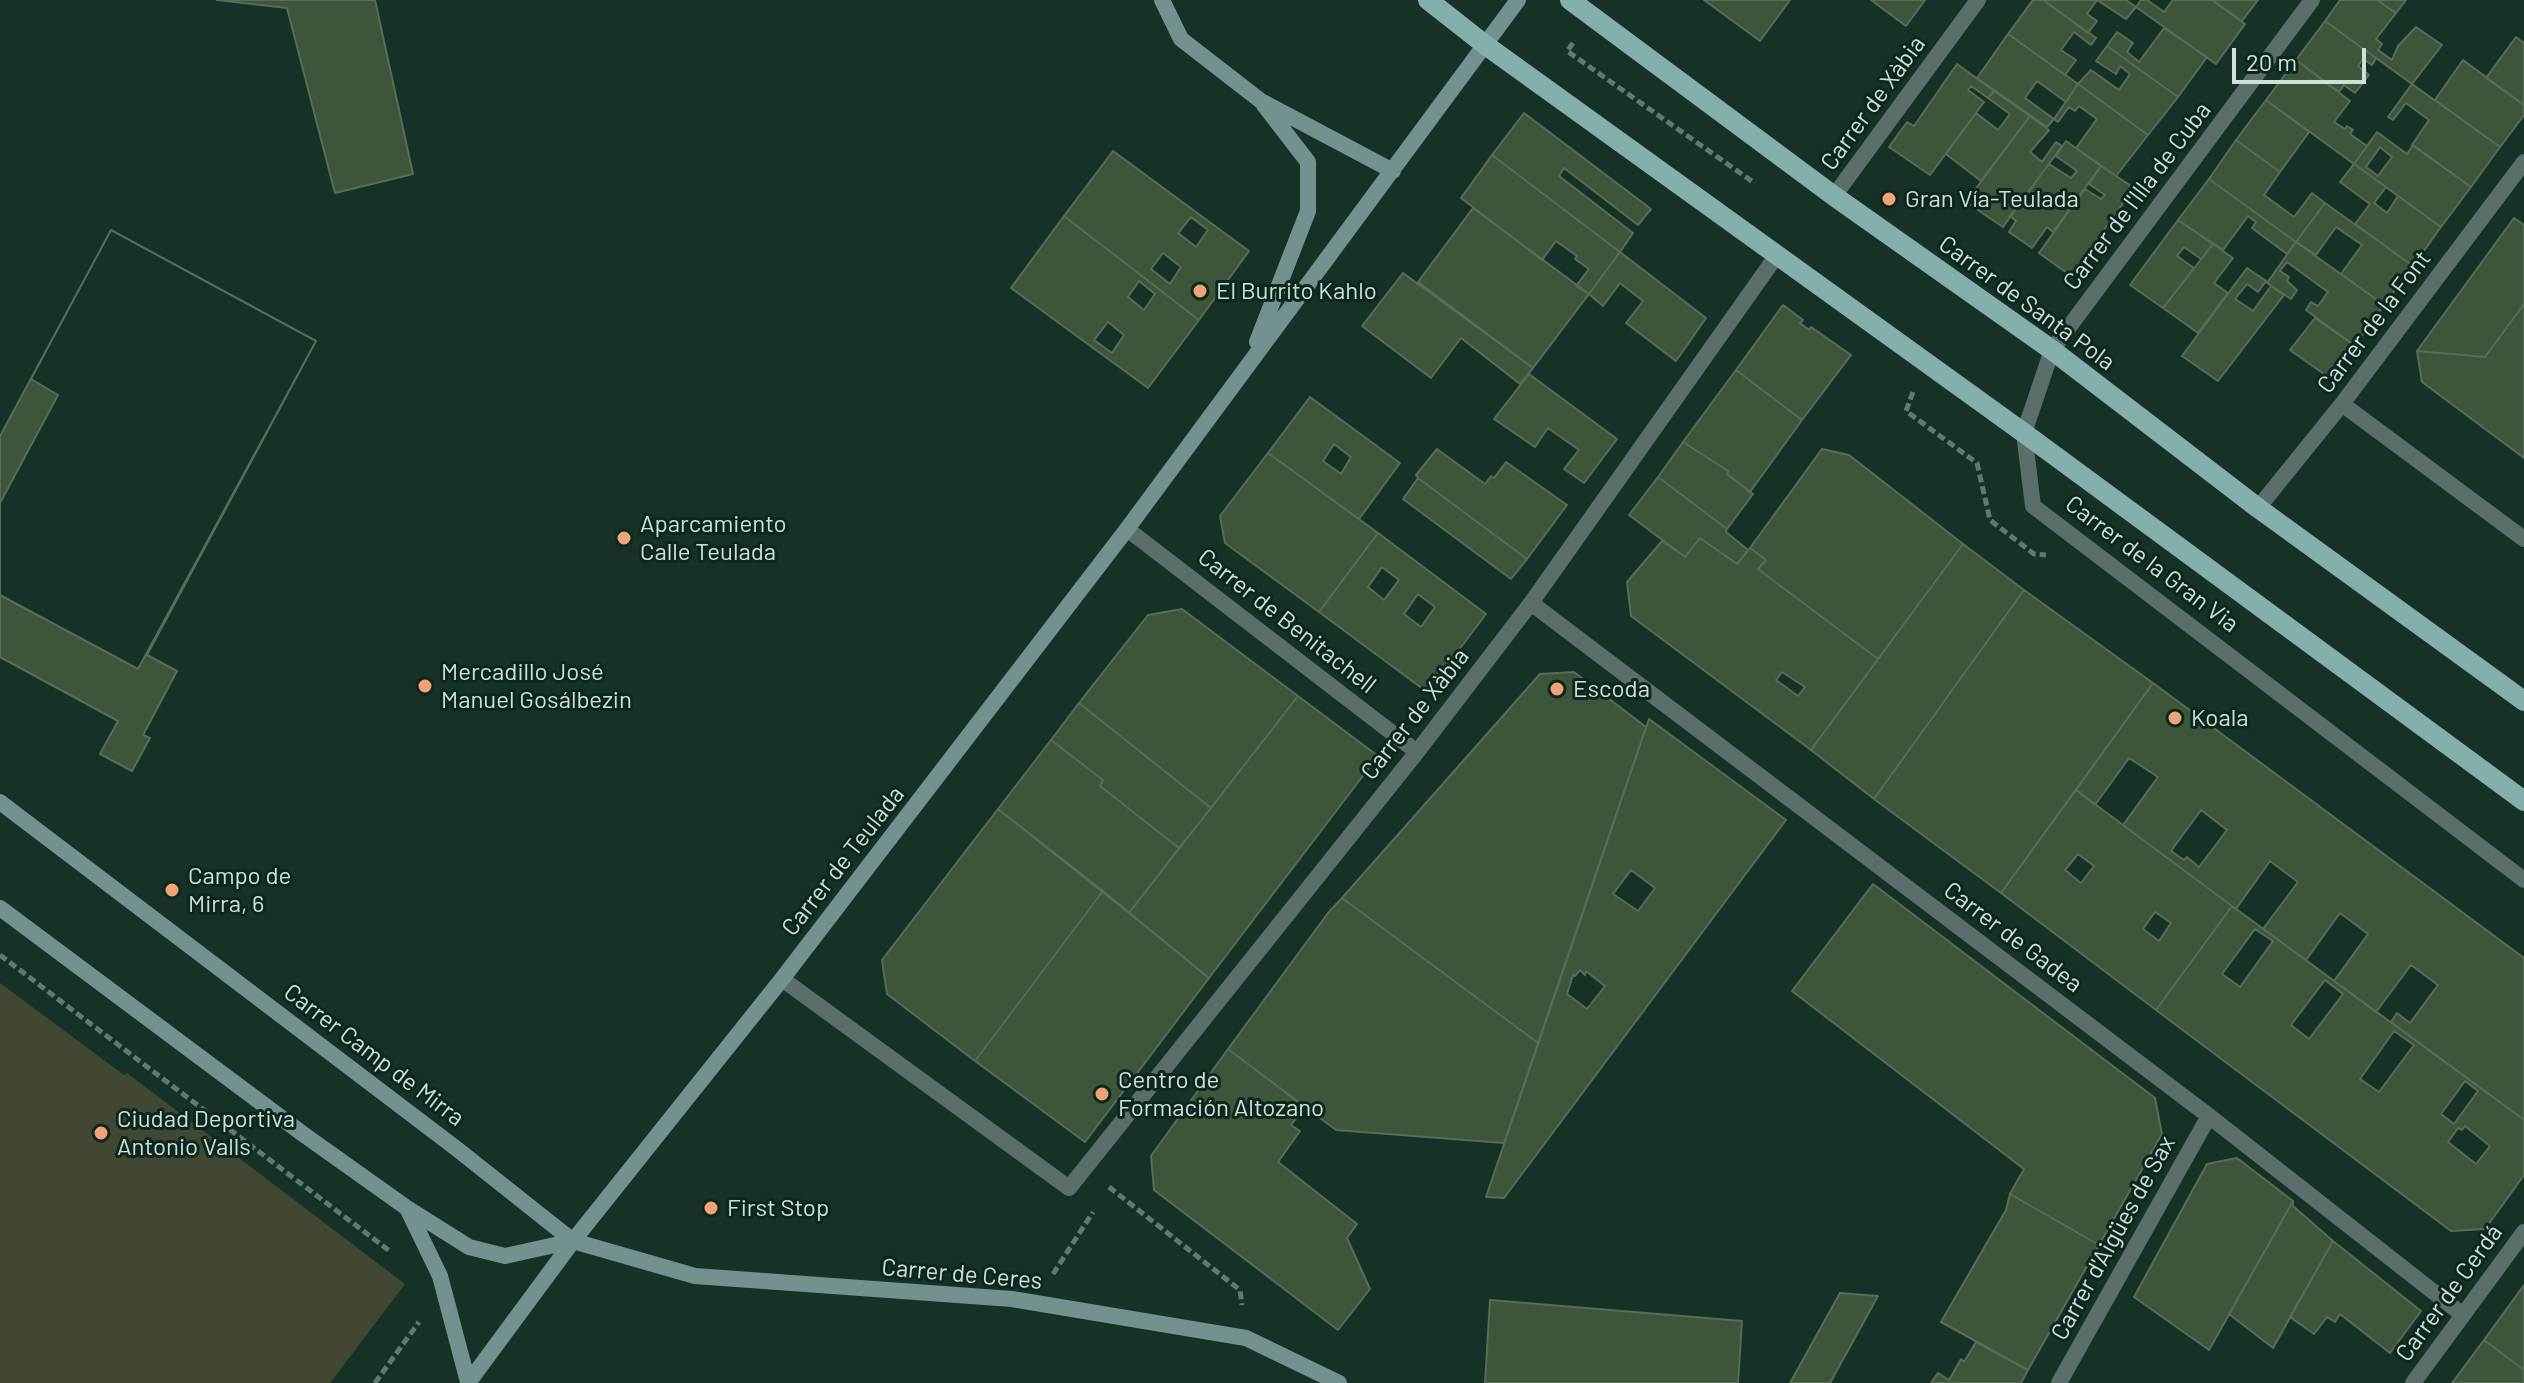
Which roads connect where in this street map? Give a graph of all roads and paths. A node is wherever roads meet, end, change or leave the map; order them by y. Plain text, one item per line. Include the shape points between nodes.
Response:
1 (1162, 0) edge
2 (1428, 0) edge
3 (1518, 0) edge
4 (1570, 0) edge
5 (1978, 0) edge
6 (2312, 0) edge
7 (1484, 44) junction
8 (1261, 101) junction
9 (2524, 162) edge
10 (1393, 171) junction
11 (1834, 196) junction
12 (1777, 255) junction
13 (2052, 350) junction
14 (1249, 362) junction
15 (2342, 404) junction
16 (2024, 433) junction
17 (2258, 508) junction
18 (1127, 529) junction
19 (2524, 539) edge
20 (1531, 603) junction
21 (2524, 701) edge
22 (1417, 752) junction
23 (2524, 801) edge
24 (0, 802) edge
25 (2524, 880) edge
26 (0, 908) edge
27 (0, 955) edge
28 (782, 979) junction
29 (2209, 1116) junction
30 (1100, 1200) dead end
31 (1133, 1207) dead end
32 (407, 1208) junction
33 (2524, 1232) edge
34 (573, 1241) junction
35 (397, 1256) dead end
36 (1033, 1303) junction
37 (2463, 1315) junction
38 (421, 1319) dead end
39 (1246, 1338) junction
40 (468, 1382) edge
41 (375, 1383) edge
42 (1339, 1383) edge
43 (2059, 1383) edge
44 (2413, 1383) edge

1 - 8 street, Carrer de Teulada via 1181,39
2 - 7 main road
3 - 7 street, Carrer de Teulada
4 - 11 main road, Carrer de Santa Pola
5 - 11 street, Carrer de Xàbia
6 - 13 street, Carrer de l'Illa de Cuba
7 - 10 street, Carrer de Teulada
7 - 12 main road
8 - 10 street, Carrer de Teulada
8 - 14 street, Carrer de Teulada via 1308,162 1308,211
9 - 15 street, Carrer de la Font
10 - 14 street, Carrer de Teulada
11 - 13 main road, Carrer de Santa Pola
12 - 16 main road
12 - 20 street, Carrer de Xàbia
13 - 16 street, Carrer de l'Illa de Cuba
13 - 17 main road, Carrer de Santa Pola
14 - 18 street, Carrer de Teulada
15 - 17 street, Carrer de la Font
15 - 19 street
16 - 23 main road, Carrer de la Gran Via
16 - 25 street, Carrer de la Gran Via via 2033,506
17 - 21 main road
18 - 22 street, Carrer de Benitachell
18 - 28 street, Carrer de Teulada
20 - 22 street, Carrer de Xàbia
20 - 29 street, Carrer de Gadea
22 - 28 street, Carrer de Xàbia via 1069,1188
24 - 34 street, Carrer Camp de Mirra
26 - 32 street
27 - 35 path
28 - 34 street, Carrer de Teulada
29 - 37 street, Carrer de Gadea
29 - 43 street, Carrer d'Aigües de Sax
30 - 36 path
31 - 39 path via 1240,1290
32 - 34 street via 469,1247 505,1256
32 - 40 street via 440,1276
33 - 37 street, Carrer de Cerdá
34 - 36 street, Carrer de Ceres via 695,1276
34 - 40 street, Carrer de Teulada
36 - 39 street, Carrer de Ceres
37 - 44 street, Carrer de Cerdá
38 - 41 path
39 - 42 street, Carrer de Ceres

